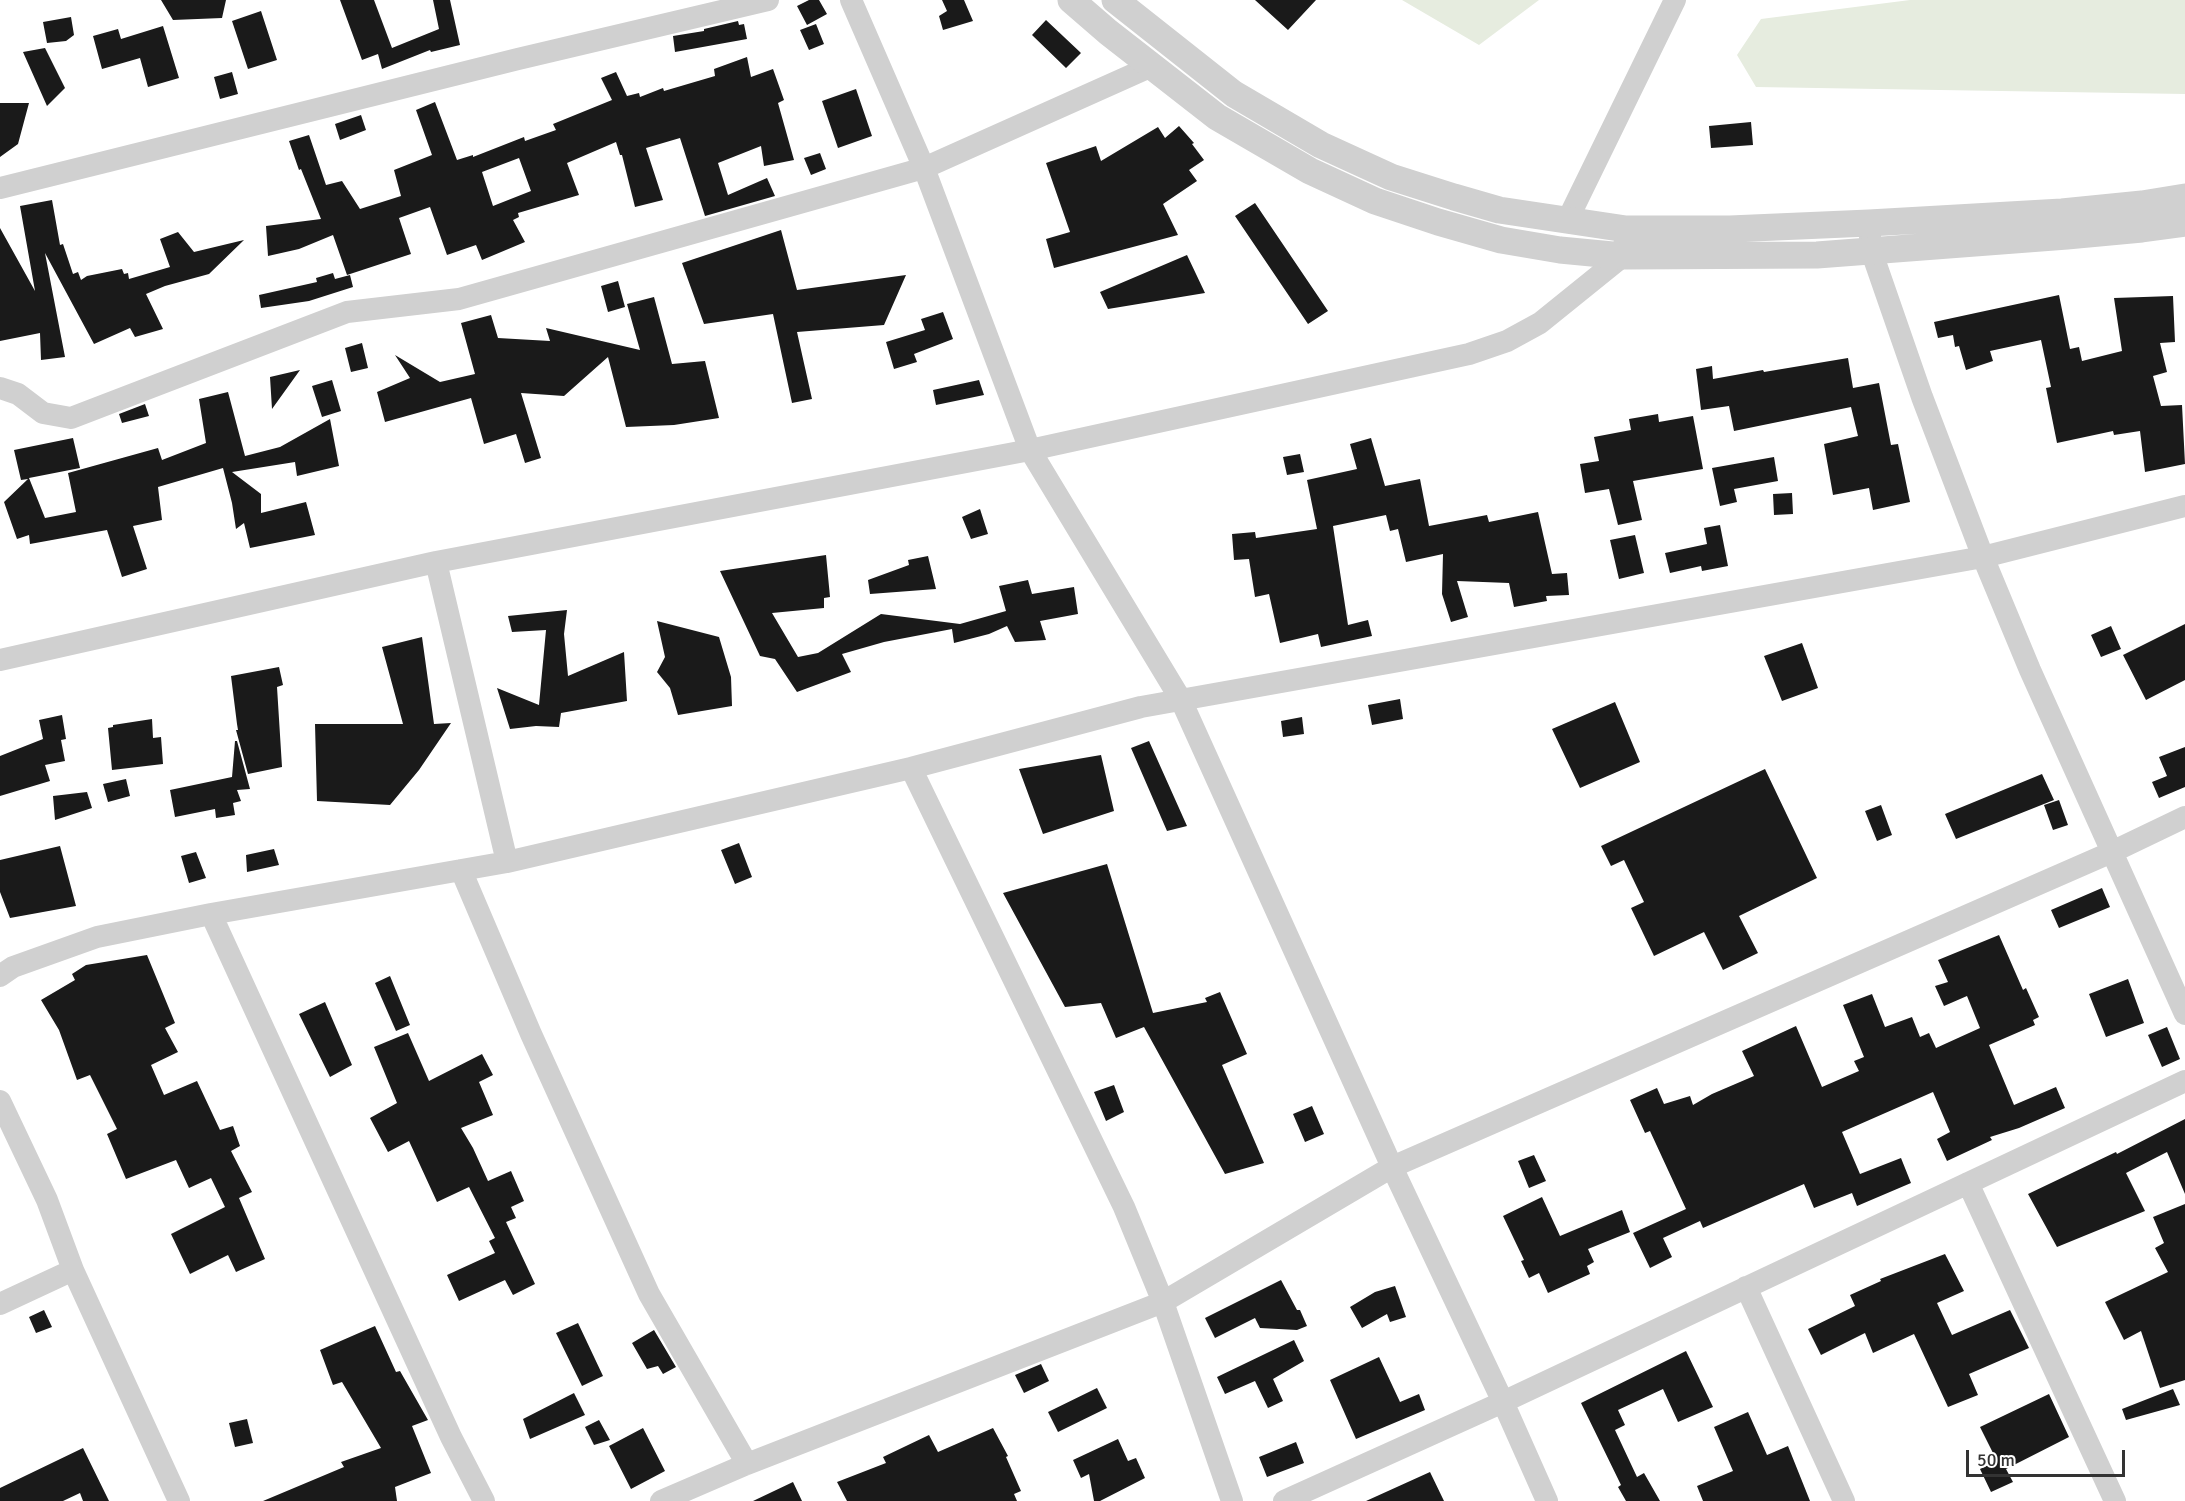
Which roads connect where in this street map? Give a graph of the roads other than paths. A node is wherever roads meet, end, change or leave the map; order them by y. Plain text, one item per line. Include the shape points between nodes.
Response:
1 (768, 0) edge
2 (851, 0) edge
3 (1071, 0) edge
4 (1115, 0) edge
5 (1675, 0) edge
6 (1152, 66) junction
7 (924, 168) junction
8 (0, 188) edge
9 (2185, 197) edge
10 (1567, 221) junction
11 (1869, 223) junction
12 (2185, 223) edge
13 (1626, 229) junction
14 (1871, 250) junction
15 (1623, 256) junction
16 (0, 388) edge
17 (1030, 450) junction
18 (2185, 506) edge
19 (1983, 557) junction
20 (436, 562) junction
21 (0, 660) edge
22 (1181, 700) junction
23 (911, 768) junction
24 (2185, 817) edge
25 (2112, 852) junction
26 (507, 862) junction
27 (461, 870) junction
28 (211, 914) junction
29 (0, 976) edge
30 (2185, 1014) edge
31 (2185, 1081) edge
32 (0, 1101) edge
33 (1392, 1167) junction
34 (1968, 1183) junction
35 (73, 1270) junction
36 (1746, 1287) junction
37 (1163, 1302) junction
38 (0, 1304) edge
39 (1503, 1402) junction
40 (747, 1464) junction
41 (180, 1501) edge
42 (484, 1501) edge
43 (660, 1501) edge
44 (1232, 1501) edge
45 (1284, 1501) edge
46 (1547, 1501) edge
47 (1844, 1501) edge
48 (2115, 1501) edge

1 - 8 street via 518,58
2 - 7 street
3 - 6 street
4 - 10 street via 1234,94 1321,145 1391,177 1454,197 1499,210
5 - 10 street
6 - 7 street
6 - 15 street via 1217,117 1310,171 1375,201 1501,240
7 - 16 street via 459,299 347,312 71,418 43,413 18,394
7 - 17 street
9 - 11 street via 2062,212
10 - 13 street
11 - 13 street
11 - 14 street
12 - 14 street
13 - 15 street
14 - 15 street via 1807,255
14 - 19 street
15 - 17 street via 1540,323 1507,341 1469,354
17 - 20 street
17 - 22 street
18 - 19 street
19 - 22 street
19 - 25 street
20 - 21 street
20 - 26 street
22 - 23 street
22 - 33 street
23 - 26 street
23 - 37 street via 1124,1207
24 - 25 street
25 - 30 street
25 - 33 street
26 - 27 street
27 - 28 street
27 - 40 street via 649,1294
28 - 29 street via 97,937 13,967
28 - 42 street
31 - 34 street
32 - 35 street via 47,1200
33 - 37 street
33 - 39 street
34 - 36 street
34 - 48 street
35 - 38 street
35 - 41 street
36 - 39 street
36 - 47 street
37 - 40 street
37 - 44 street
39 - 45 street
39 - 46 street
40 - 43 street

